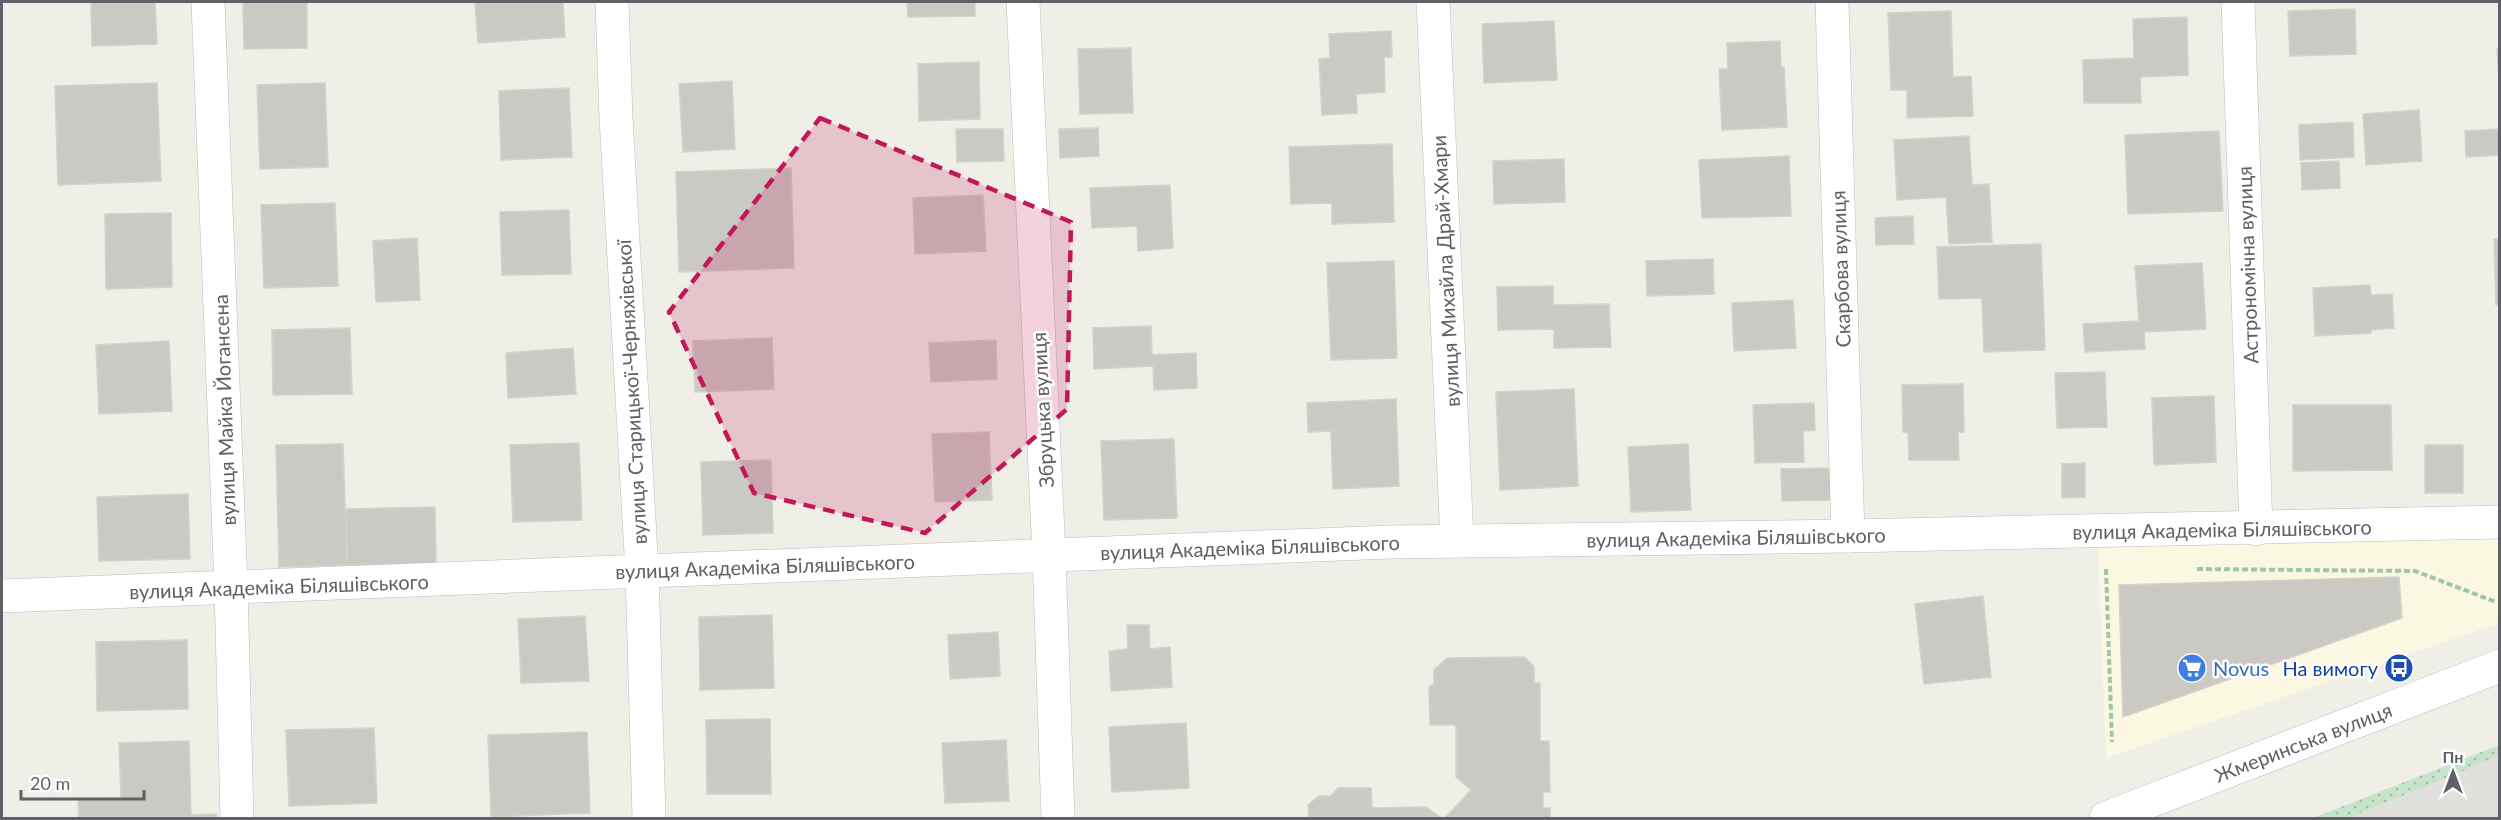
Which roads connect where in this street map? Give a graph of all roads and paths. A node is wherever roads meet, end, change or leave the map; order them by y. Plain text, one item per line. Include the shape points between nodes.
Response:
1 (208, 2) edge
2 (612, 2) edge
3 (1023, 2) edge
4 (1433, 2) edge
5 (1832, 2) edge
6 (2238, 2) edge
7 (2499, 522) edge
8 (2256, 529) junction
9 (2105, 531) junction
10 (1848, 536) junction
11 (1457, 541) junction
12 (1050, 554) junction
13 (2106, 569) junction
14 (2118, 569) dead end
15 (2189, 569) dead end
16 (642, 571) junction
17 (231, 587) junction
18 (2, 596) edge
19 (2496, 602) dead end
20 (2499, 666) edge
21 (2112, 742) dead end
22 (237, 819) edge
23 (649, 819) edge
24 (1058, 819) edge
25 (2106, 819) edge

1 - 17 street, вулиця Майка Йогансена
2 - 16 street, вулиця Старицької-Черняхівської
3 - 12 street, Збруцька вулиця
4 - 11 street, вулиця Михайла Драй-Хмари
5 - 10 street, Скарбова вулиця
6 - 8 street, Астрономічна вулиця
7 - 8 street, вулиця Академіка Біляшівського
8 - 9 street, вулиця Академіка Біляшівського
9 - 10 street, вулиця Академіка Біляшівського
9 - 13 path
10 - 11 street, вулиця Академіка Біляшівського
11 - 12 street, вулиця Академіка Біляшівського
12 - 16 street, вулиця Академіка Біляшівського
12 - 24 street, Збруцька вулиця
13 - 14 path
13 - 21 path
15 - 19 path via 2415,571
16 - 17 street, вулиця Академіка Біляшівського
16 - 23 street, вулиця Старицької-Черняхівської
17 - 18 street, вулиця Академіка Біляшівського
17 - 22 street, вулиця Майка Йогансена
20 - 25 street, Жмеринська вулиця

